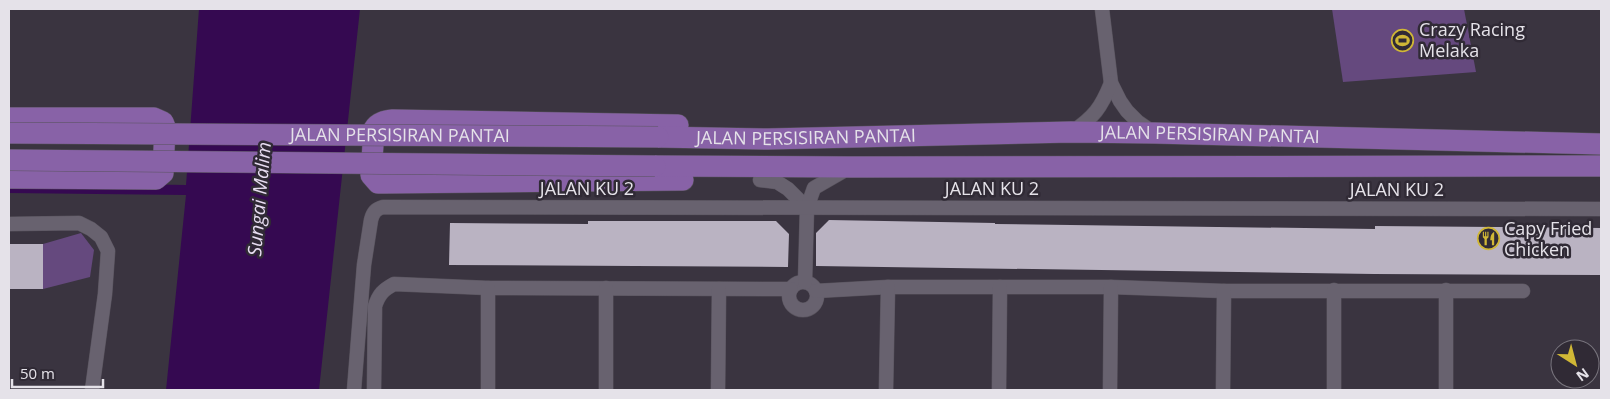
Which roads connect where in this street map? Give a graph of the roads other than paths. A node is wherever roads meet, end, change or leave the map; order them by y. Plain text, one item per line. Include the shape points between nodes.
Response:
1 (1102, 9) edge
2 (1111, 83) junction
3 (9, 118) edge
4 (1071, 132) junction
5 (9, 133) edge
6 (1154, 133) junction
7 (768, 139) junction
8 (1601, 144) edge
9 (9, 160) edge
10 (1601, 166) edge
11 (850, 167) junction
12 (9, 178) edge
13 (760, 180) junction
14 (807, 208) junction
15 (1601, 209) edge
16 (9, 224) edge
17 (811, 286) junction
18 (888, 287) junction
19 (1000, 287) junction
20 (488, 288) junction
21 (606, 288) junction
22 (1111, 288) junction
23 (719, 289) junction
24 (791, 289) junction
25 (1334, 290) junction
26 (1446, 290) junction
27 (1523, 290) dead end
28 (1224, 291) junction
29 (92, 390) edge
30 (354, 390) edge
31 (374, 390) edge
32 (488, 390) edge
33 (606, 390) edge
34 (718, 390) edge
35 (886, 390) edge
36 (999, 390) edge
37 (1110, 390) edge
38 (1223, 390) edge
39 (1334, 390) edge
40 (1446, 390) edge

1 - 2 street
2 - 4 street via 1096,113
2 - 6 street via 1127,111
3 - 12 main road via 154,118 165,127 162,173 156,179
4 - 6 main road, JALAN PERSISIRAN PANTAI
4 - 7 main road, JALAN PERSISIRAN PANTAI
5 - 7 main road, JALAN PERSISIRAN PANTAI, bridge
6 - 8 main road, JALAN PERSISIRAN PANTAI
7 - 13 main road via 689,126 393,120 377,124 374,129 370,176 384,183
9 - 11 main road, JALAN PERSISIRAN PANTAI, bridge
10 - 11 main road, JALAN PERSISIRAN PANTAI
11 - 13 main road
11 - 14 street via 814,188
13 - 14 street via 777,182
14 - 15 street, JALAN KU 2
14 - 17 street
14 - 30 street, JALAN KU 2 via 378,209 373,214 369,229 364,265
16 - 29 street via 79,223 101,237 108,251
17 - 18 street
17 - 24 street via 797,284
17 - 24 street via 818,295 815,304 807,310 794,307 789,294
18 - 19 street
18 - 35 street
19 - 22 street
19 - 36 street
20 - 21 street
20 - 31 street via 394,284 383,290 375,306
20 - 32 street
21 - 23 street
21 - 33 street
22 - 28 street
22 - 37 street
23 - 24 street
23 - 34 street
25 - 26 street
25 - 28 street
25 - 39 street
26 - 27 street
26 - 40 street
28 - 38 street

